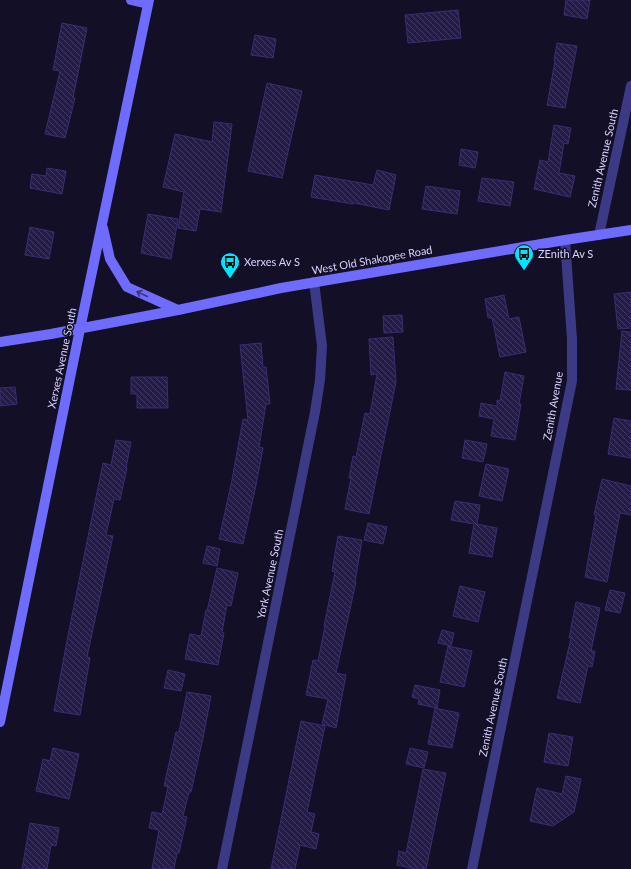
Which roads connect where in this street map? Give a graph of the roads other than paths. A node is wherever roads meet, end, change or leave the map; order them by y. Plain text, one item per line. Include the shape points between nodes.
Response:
1 (131, 0) edge
2 (149, 2) edge
3 (631, 86) edge
4 (102, 225) junction
5 (631, 230) edge
6 (599, 235) junction
7 (565, 240) junction
8 (314, 282) junction
9 (178, 310) junction
10 (80, 329) junction
11 (0, 342) edge
12 (538, 549) joint
13 (0, 722) edge
14 (222, 869) edge
15 (472, 869) edge

1 - 2 main road
2 - 4 main road, Xerxes Avenue South
3 - 6 street, Zenith Avenue South
9 -> 4 main road via 127,287 110,259
4 - 10 main road, Xerxes Avenue South
5 - 6 main road, West Old Shakopee Road
6 - 7 main road, West Old Shakopee Road
7 - 8 main road, West Old Shakopee Road
7 - 12 street, Zenith Avenue via 572,340 572,381
8 - 9 main road, West Old Shakopee Road
8 - 14 street, York Avenue South via 322,346 315,412
9 - 10 main road, West Old Shakopee Road
10 - 11 main road, West Old Shakopee Road
10 - 13 main road, Xerxes Avenue South
12 - 15 street, Zenith Avenue South

